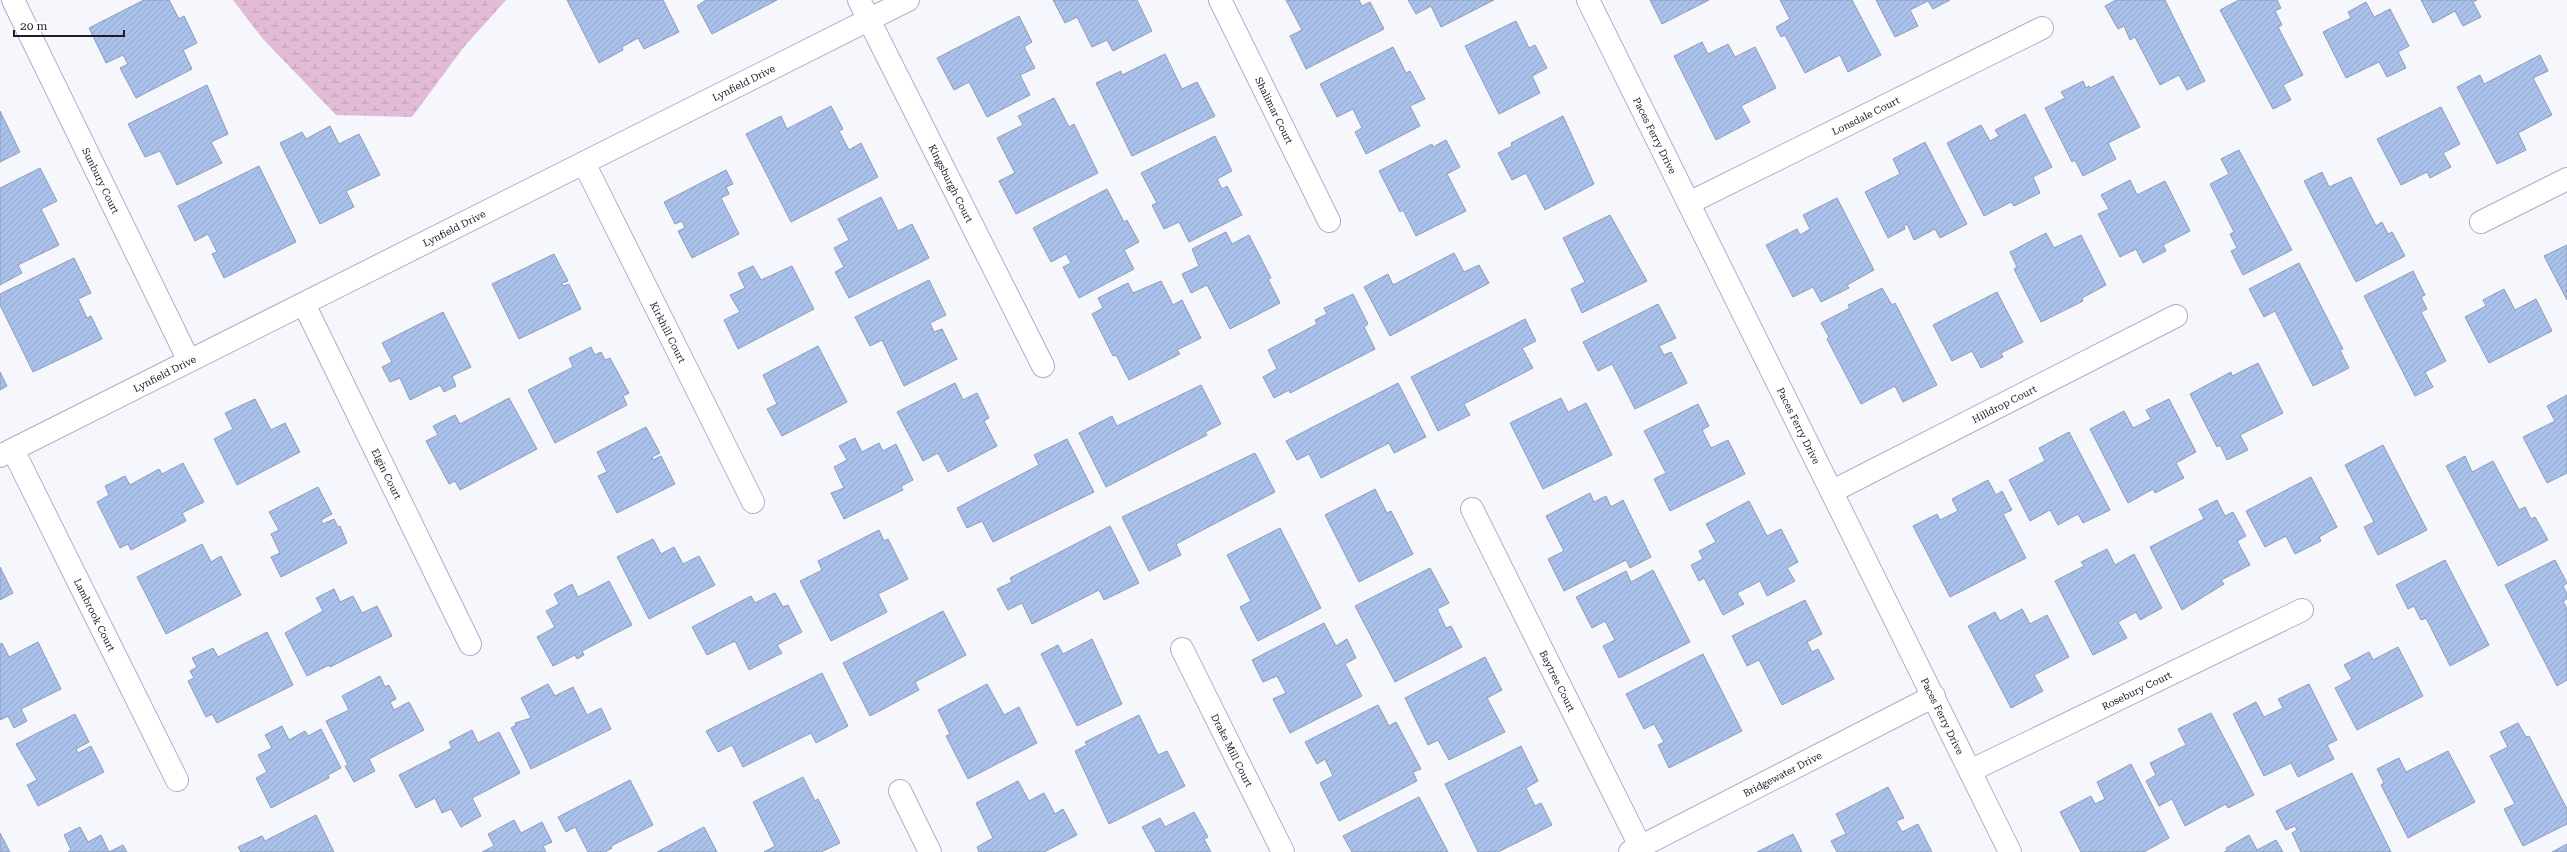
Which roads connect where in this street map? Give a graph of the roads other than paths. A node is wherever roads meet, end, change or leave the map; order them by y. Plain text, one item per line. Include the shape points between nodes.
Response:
1 (13, 0) edge
2 (859, 0) edge
3 (908, 0) edge
4 (1220, 0) edge
5 (1588, 0) edge
6 (869, 20) junction
7 (2042, 28) dead end
8 (584, 163) junction
9 (2567, 179) edge
10 (1689, 203) junction
11 (1329, 221) dead end
12 (2481, 222) dead end
13 (304, 304) junction
14 (2176, 316) dead end
15 (189, 362) junction
16 (1043, 366) dead end
17 (7, 453) edge
18 (1833, 491) junction
19 (753, 502) dead end
20 (1472, 509) dead end
21 (2302, 610) dead end
22 (470, 644) dead end
23 (1182, 649) dead end
24 (1934, 696) junction
25 (1970, 771) junction
26 (177, 780) dead end
27 (900, 791) dead end
28 (1638, 850) edge
29 (930, 852) edge
30 (1283, 852) edge
31 (2010, 852) edge

1 - 15 street, Sunbury Court
2 - 6 street, Kingsburgh Court
3 - 6 street, Lynfield Drive
4 - 11 street, Shalimar Court
5 - 10 street, Paces Ferry Drive
6 - 8 street, Lynfield Drive
6 - 16 street, Kingsburgh Court
7 - 10 street, Lonsdale Court
8 - 13 street, Lynfield Drive
8 - 19 street, Kirkhill Court
9 - 12 street
10 - 18 street, Paces Ferry Drive
13 - 15 street, Lynfield Drive
13 - 22 street, Elgin Court
14 - 18 street, Hilldrop Court
15 - 17 street, Lynfield Drive
17 - 26 street, Lambrook Court
18 - 24 street, Paces Ferry Drive
20 - 28 street, Baytree Court
21 - 25 street, Rosebury Court
23 - 30 street, Drake Mill Court
24 - 25 street, Paces Ferry Drive
24 - 28 street, Bridgewater Drive
25 - 31 street, Paces Ferry Drive
27 - 29 street

